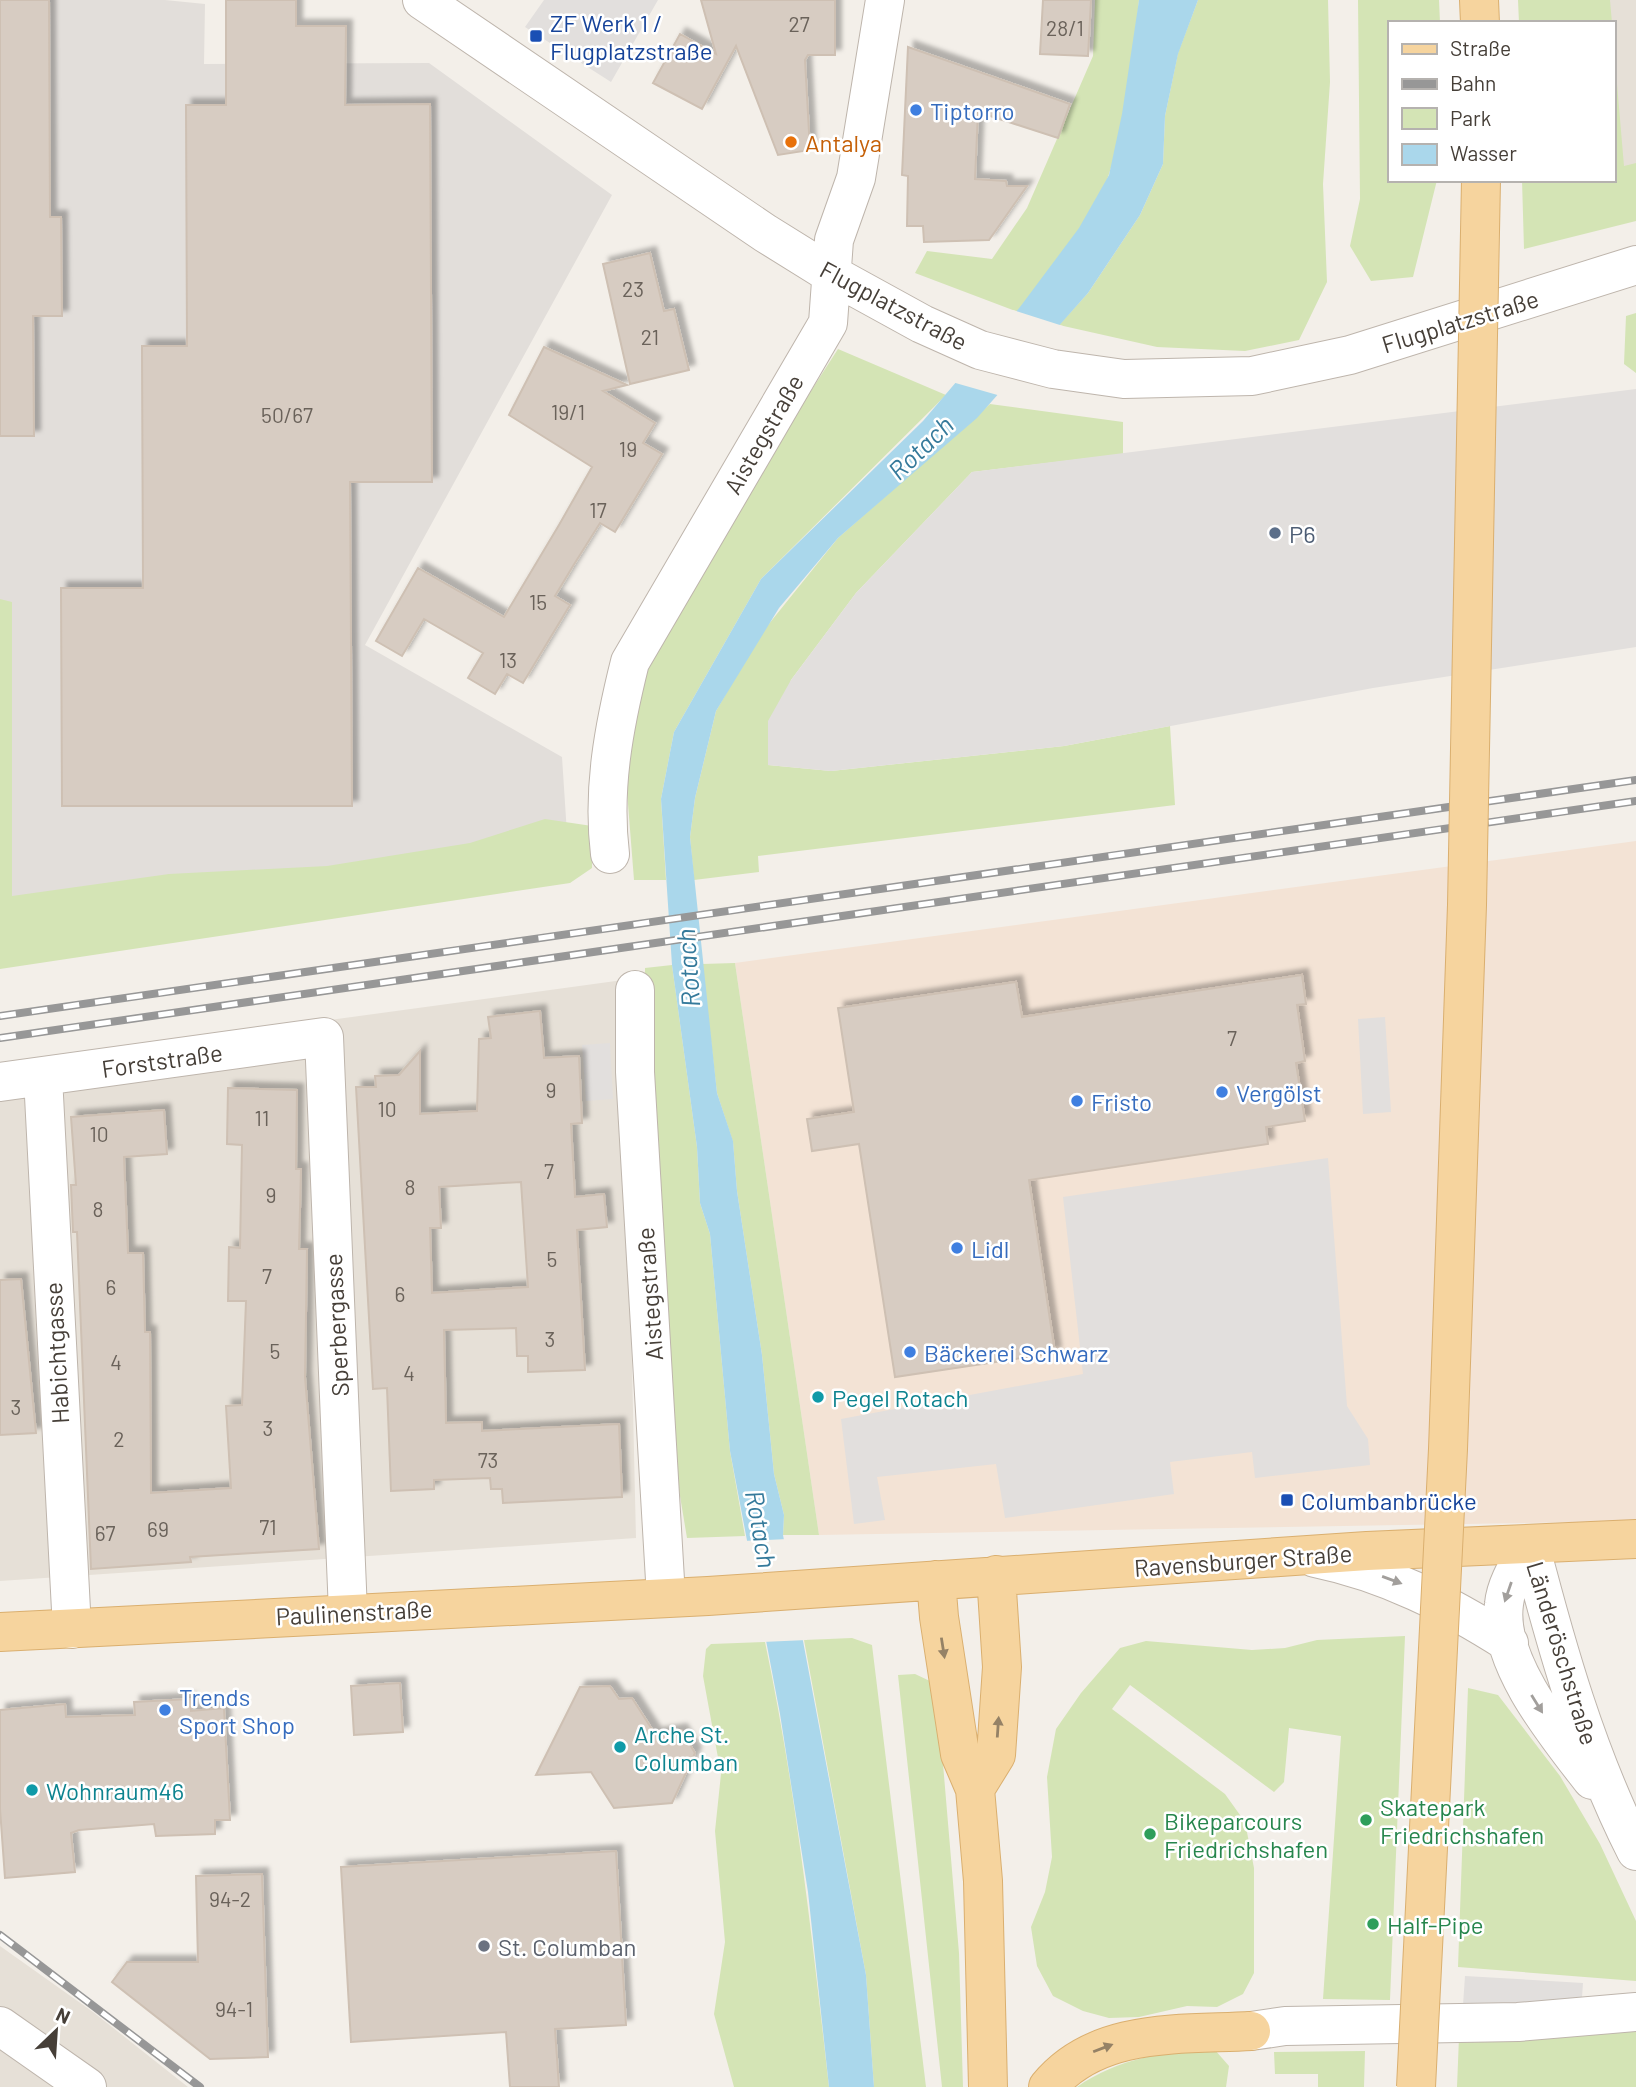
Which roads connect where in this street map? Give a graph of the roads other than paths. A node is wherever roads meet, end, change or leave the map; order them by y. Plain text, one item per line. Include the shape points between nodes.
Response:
1 (422, 0) edge
2 (885, 0) edge
3 (1479, 0) edge
4 (1480, 21) edge
5 (1481, 182) edge
6 (1636, 265) edge
7 (831, 274) junction
8 (610, 854) dead end
9 (635, 990) dead end
10 (324, 1037) joint
11 (43, 1077) junction
12 (0, 1082) edge
13 (1636, 1539) edge
14 (1530, 1545) junction
15 (1303, 1555) junction
16 (996, 1575) junction
17 (936, 1580) junction
18 (708, 1596) joint
19 (666, 1597) junction
20 (348, 1612) junction
21 (72, 1629) junction
22 (0, 1632) edge
23 (1509, 1643) junction
24 (975, 1789) junction
25 (1611, 1803) junction
26 (1636, 1851) edge
27 (1636, 2012) edge
28 (0, 2025) edge
29 (1251, 2031) joint
30 (50, 2074) edge
31 (87, 2087) edge
32 (988, 2087) edge
33 (1048, 2087) edge
34 (1416, 2087) edge

1 - 7 street, Flugplatzstraße
2 - 7 street, Aistegstraße via 856,178 834,240
3 - 4 main road
5 - 34 main road, bridge via 1467,905 1448,1449
6 - 7 street, Flugplatzstraße via 1350,355 1252,376 1124,379 1053,369 980,350
7 - 8 street, Aistegstraße via 828,323 630,662 614,724 606,817
9 - 19 street, Aistegstraße via 635,1072
10 - 11 street, Forststraße
10 - 20 street, Sperbergasse
11 - 12 street, Forststraße
11 - 21 street, Habichtgasse
13 - 14 main road, Ravensburger Straße
14 - 15 main road, Ravensburger Straße
14 -> 23 street, Länderöschstraße via 1504,1604
14 - 25 street, Länderöschstraße via 1564,1669
15 - 16 main road, Ravensburger Straße
15 -> 23 street via 1354,1566 1409,1586
16 - 17 main road, Ravensburger Straße
24 -> 16 main road via 996,1755 1002,1667
17 - 18 main road, Ravensburger Straße
17 -> 24 main road via 960,1754
18 - 19 main road, Paulinenstraße
19 - 20 main road, Paulinenstraße
20 - 21 main road, Paulinenstraße
21 - 22 main road, Paulinenstraße
23 -> 25 street, Länderöschstraße via 1513,1665 1542,1713
24 - 32 main road via 983,1881
25 - 26 street, Länderöschstraße
27 - 29 street via 1518,2022 1285,2026
28 - 30 street
33 -> 29 main road via 1085,2055 1131,2038
30 - 31 street

